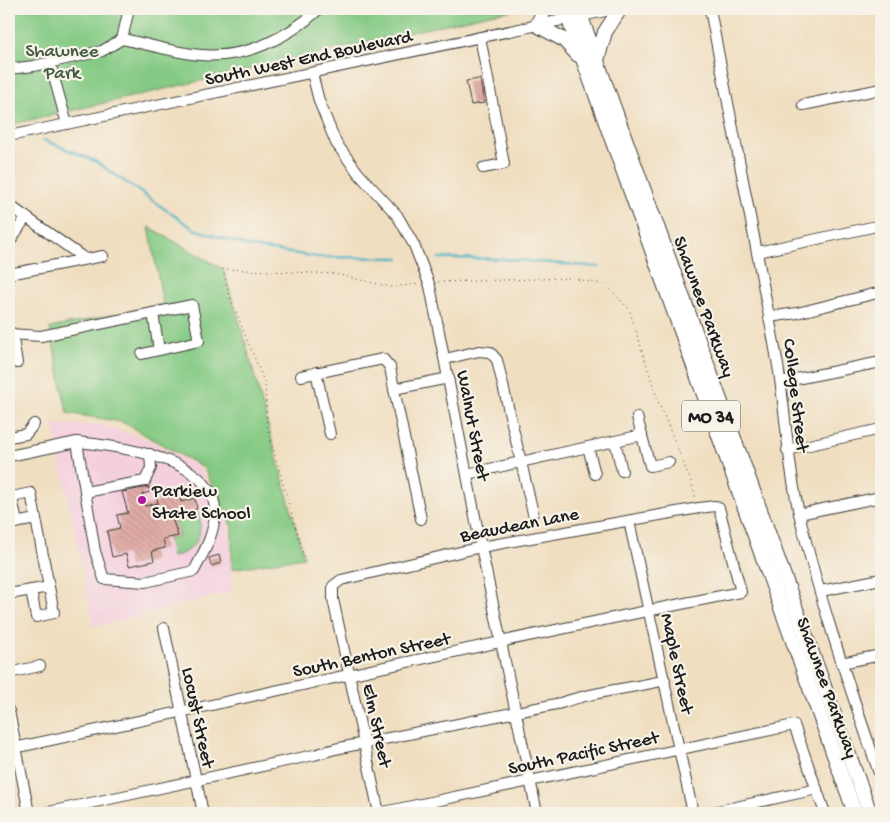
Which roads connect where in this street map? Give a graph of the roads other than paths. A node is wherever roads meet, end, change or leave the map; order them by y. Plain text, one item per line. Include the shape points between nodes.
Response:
1 (129, 9) edge
2 (319, 9) edge
3 (545, 9) edge
4 (615, 9) edge
5 (620, 9) edge
6 (710, 9) edge
7 (573, 13) edge
8 (537, 25) junction
9 (480, 37) junction
10 (122, 39) junction
11 (582, 59) junction
12 (597, 61) junction
13 (50, 63) junction
14 (9, 69) edge
15 (312, 73) junction
16 (881, 89) edge
17 (804, 105) dead end
18 (67, 124) junction
19 (9, 136) edge
20 (484, 168) dead end
21 (9, 205) edge
22 (26, 217) junction
23 (881, 225) edge
24 (9, 243) edge
25 (758, 252) junction
26 (103, 256) dead end
27 (84, 258) junction
28 (9, 274) edge
29 (881, 292) edge
30 (152, 313) junction
31 (770, 317) junction
32 (10, 333) edge
33 (159, 350) junction
34 (142, 354) dead end
35 (445, 359) junction
36 (881, 362) edge
37 (17, 363) dead end
38 (316, 372) junction
39 (301, 376) dead end
40 (449, 378) junction
41 (781, 382) junction
42 (394, 389) junction
43 (637, 417) dead end
44 (34, 424) dead end
45 (881, 429) edge
46 (330, 434) dead end
47 (642, 435) junction
48 (9, 437) edge
49 (615, 441) junction
50 (77, 442) junction
51 (588, 446) junction
52 (787, 450) junction
53 (150, 454) junction
54 (9, 456) edge
55 (522, 461) junction
56 (669, 462) dead end
57 (622, 471) dead end
58 (467, 474) junction
59 (595, 474) dead end
60 (85, 492) junction
61 (881, 497) edge
62 (533, 513) dead end
63 (799, 514) junction
64 (36, 519) junction
65 (421, 519) dead end
66 (629, 520) junction
67 (13, 524) edge
68 (481, 547) junction
69 (881, 579) edge
70 (332, 586) joint
71 (49, 587) junction
72 (31, 590) junction
73 (821, 591) junction
74 (741, 592) joint
75 (9, 594) edge
76 (650, 610) junction
77 (164, 628) dead end
78 (502, 642) junction
79 (881, 655) edge
80 (841, 663) junction
81 (40, 666) dead end
82 (9, 673) edge
83 (350, 676) junction
84 (665, 680) junction
85 (9, 711) edge
86 (516, 712) junction
87 (182, 713) junction
88 (364, 744) junction
89 (13, 748) edge
90 (679, 748) junction
91 (881, 778) edge
92 (196, 780) junction
93 (530, 781) junction
94 (817, 789) junction
95 (29, 813) edge
96 (44, 813) edge
97 (203, 813) edge
98 (379, 813) edge
99 (537, 813) edge
100 (693, 813) edge
101 (709, 813) edge
102 (826, 813) edge
103 (855, 813) edge
104 (870, 813) edge

1 - 10 street
2 - 10 street via 276,39 252,49 226,54 200,55
3 - 8 highway
4 - 7 street, South West End Boulevard
5 - 12 highway via 606,32
6 - 25 street, College Street
7 - 8 street, South West End Boulevard
7 - 11 highway, Shawnee Parkway / MO 34
7 - 12 highway, Shawnee Parkway / MO 34
8 - 9 street, South West End Boulevard
8 - 11 highway via 564,40
9 - 15 street, South West End Boulevard
9 - 20 street via 504,164
10 - 13 street via 102,51
11 - 103 highway, Shawnee Parkway / MO 34
12 - 104 highway, Shawnee Parkway / MO 34
13 - 14 street
13 - 18 street
15 - 18 street, South West End Boulevard
15 - 35 street, Walnut Street via 336,143 397,215 417,252 430,283
16 - 17 street
18 - 19 street, South West End Boulevard
21 - 22 street
22 - 24 street
22 - 27 street
23 - 25 street
25 - 31 street, College Street
26 - 27 street
27 - 28 street
29 - 31 street
30 - 32 street via 41,336
30 - 33 street
30 - 33 street via 192,305 199,341
31 - 41 street, College Street
32 - 37 street
33 - 34 street
35 - 40 street, Walnut Street
35 - 55 street via 479,351 490,352 498,360
36 - 41 street
38 - 39 street
38 - 42 street via 383,359 390,367
38 - 46 street
40 - 42 street
40 - 58 street, Walnut Street
41 - 52 street, College Street
42 - 65 street
43 - 47 street
44 - 48 street via 26,434
45 - 52 street
47 - 49 street
47 - 56 street via 650,466
49 - 51 street
49 - 57 street
50 - 53 street
50 - 54 street
50 - 60 street
51 - 55 street
51 - 59 street
52 - 63 street, College Street
53 - 60 street via 151,468 145,480
53 - 60 street via 192,472 208,490 215,512 210,543 194,571 145,582 104,579 95,551
55 - 58 street
55 - 62 street
58 - 68 street, Walnut Street
61 - 63 street
63 - 73 street, College Street
64 - 67 street
64 - 67 street via 31,493 12,496
64 - 71 street
66 - 68 street, Beaudean Lane
66 - 74 street, Beaudean Lane via 699,508 719,508
66 - 76 street, Maple Street
68 - 70 street, Beaudean Lane via 341,580
68 - 78 street, Walnut Street
69 - 73 street
70 - 83 street, Elm Street
71 - 72 street
71 - 72 street via 54,613 36,617
72 - 75 street
73 - 80 street, College Street
74 - 76 street, South Benton Street
76 - 78 street, South Benton Street
76 - 84 street, Maple Street
77 - 87 street, Locust Street
78 - 83 street, South Benton Street
78 - 86 street, Walnut Street
79 - 80 street
80 - 91 street, College Street
81 - 82 street
83 - 87 street, South Benton Street
83 - 88 street, Elm Street
84 - 86 street via 583,695
84 - 90 street, Maple Street
85 - 89 street
86 - 88 street
86 - 93 street, Walnut Street
87 - 89 street, South Benton Street
87 - 92 street, Locust Street
88 - 92 street
88 - 98 street, Elm Street
89 - 95 street
90 - 93 street, South Pacific Street
90 - 94 street, South Pacific Street via 794,724
90 - 100 street, Maple Street
92 - 96 street
92 - 97 street, Locust Street
93 - 98 street, South Pacific Street
93 - 99 street, Walnut Street
94 - 101 street
94 - 102 street

